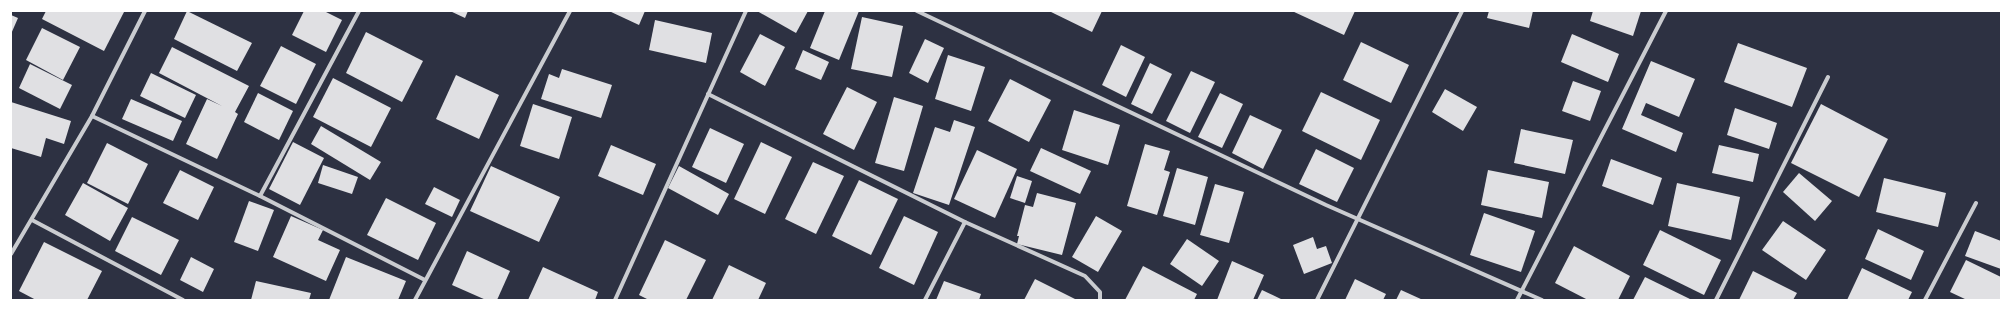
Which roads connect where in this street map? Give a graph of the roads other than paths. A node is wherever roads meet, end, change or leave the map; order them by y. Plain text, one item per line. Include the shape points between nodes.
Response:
1 (146, 11) edge
2 (359, 11) edge
3 (570, 11) edge
4 (746, 11) edge
5 (917, 11) edge
6 (1462, 11) edge
7 (1666, 11) edge
8 (1828, 77) dead end
9 (708, 94) junction
10 (92, 116) junction
11 (260, 196) junction
12 (1976, 203) dead end
13 (1357, 219) junction
14 (32, 220) junction
15 (965, 222) junction
16 (11, 254) edge
17 (425, 280) junction
18 (1521, 291) junction
19 (183, 300) edge
20 (415, 300) edge
21 (615, 300) edge
22 (925, 300) edge
23 (1100, 300) edge
24 (1317, 300) edge
25 (1517, 300) edge
26 (1542, 300) edge
27 (1716, 300) edge
28 (1925, 300) edge

1 - 10 street
2 - 11 street
3 - 17 street
4 - 9 street
5 - 13 street
6 - 13 street
7 - 18 street
8 - 27 street
9 - 15 street
9 - 21 street
10 - 11 street
10 - 14 street
11 - 17 street
12 - 28 street
13 - 18 street
13 - 24 street
14 - 16 street
14 - 19 street
15 - 22 street
15 - 23 street via 1085,276 1100,292
17 - 20 street
18 - 25 street
18 - 26 street

